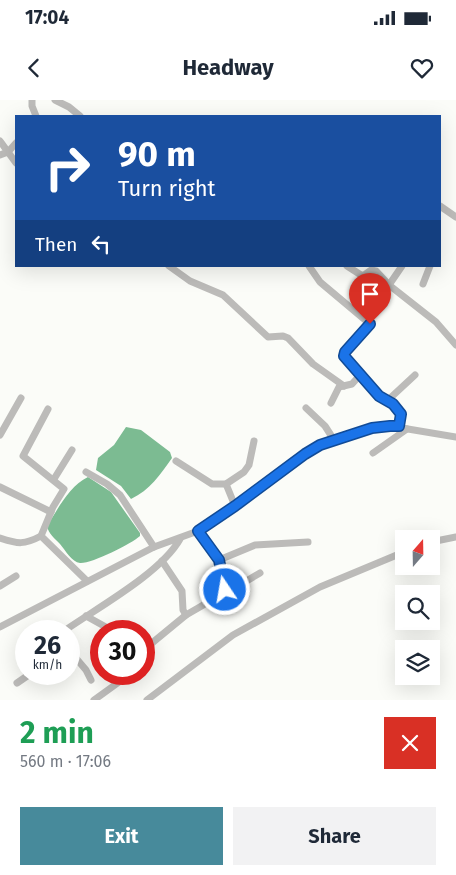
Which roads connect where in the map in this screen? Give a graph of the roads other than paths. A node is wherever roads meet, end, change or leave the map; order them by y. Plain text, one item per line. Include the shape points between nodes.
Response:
1 (32, 100) edge
2 (54, 100) edge
3 (36, 115) edge
4 (79, 115) edge
5 (0, 141) edge
6 (15, 144) edge
7 (8, 152) junction
8 (0, 156) edge
9 (15, 162) edge
10 (441, 207) edge
11 (456, 217) edge
12 (170, 267) edge
13 (310, 267) edge
14 (349, 267) edge
15 (401, 267) edge
16 (430, 267) edge
17 (424, 284) dead end
18 (389, 285) junction
19 (456, 345) edge
20 (361, 374) junction
21 (415, 375) dead end
22 (344, 386) junction
23 (21, 398) dead end
24 (387, 401) junction
25 (331, 403) dead end
26 (306, 408) dead end
27 (48, 409) dead end
28 (399, 426) junction
29 (407, 429) junction
30 (0, 436) edge
31 (456, 437) edge
32 (334, 440) junction
33 (254, 441) dead end
34 (72, 450) dead end
35 (373, 453) dead end
36 (176, 461) dead end
37 (86, 472) dead end
38 (54, 479) junction
39 (226, 484) junction
40 (0, 487) edge
41 (235, 506) junction
42 (51, 512) junction
43 (198, 531) junction
44 (41, 536) junction
45 (456, 537) edge
46 (0, 538) edge
47 (180, 539) junction
48 (440, 540) edge
49 (308, 542) dead end
50 (154, 548) junction
51 (395, 556) edge
52 (219, 560) junction
53 (162, 561) junction
54 (260, 573) dead end
55 (16, 576) dead end
56 (87, 581) junction
57 (0, 586) edge
58 (225, 590) junction
59 (186, 615) junction
60 (86, 616) junction
61 (80, 620) edge
62 (93, 620) edge
63 (0, 626) edge
64 (155, 641) edge
65 (80, 663) edge
66 (90, 678) edge
67 (115, 685) edge
68 (94, 700) edge
69 (147, 700) edge

1 - 3 street
2 - 4 street
5 - 7 street
6 - 7 street
7 - 8 street
7 - 9 street
10 - 11 street
12 - 22 street via 190,281 223,295 268,337 288,338 313,364
13 - 20 street via 320,282 370,324 344,354
14 - 18 street via 361,275 373,270
15 - 18 street
16 - 17 street
18 - 19 street via 436,322
20 - 22 street via 352,384
20 - 24 street
21 - 24 street
22 - 25 street via 336,390
23 - 30 street
24 - 28 street via 401,414
26 - 32 street
27 - 38 street via 23,456
28 - 29 street
28 - 32 street via 372,428
29 - 31 street
29 - 35 street
32 - 41 street via 305,454
33 - 39 street via 249,465
34 - 38 street
36 - 39 street via 212,484
37 - 50 street via 120,495
38 - 42 street via 64,488
39 - 41 street
40 - 42 street
41 - 43 street
42 - 44 street
43 - 47 street
43 - 52 street
44 - 46 street via 28,543
44 - 56 street
45 - 48 street
47 - 50 street
47 - 53 street
49 - 52 street via 255,545
50 - 56 street
51 - 69 street via 320,587 234,635
52 - 58 street
53 - 59 street via 182,591
53 - 60 street
54 - 58 street
55 - 57 street
56 - 63 street
58 - 59 street
59 - 64 street
60 - 61 street
60 - 62 street
65 - 66 street
67 - 68 street

